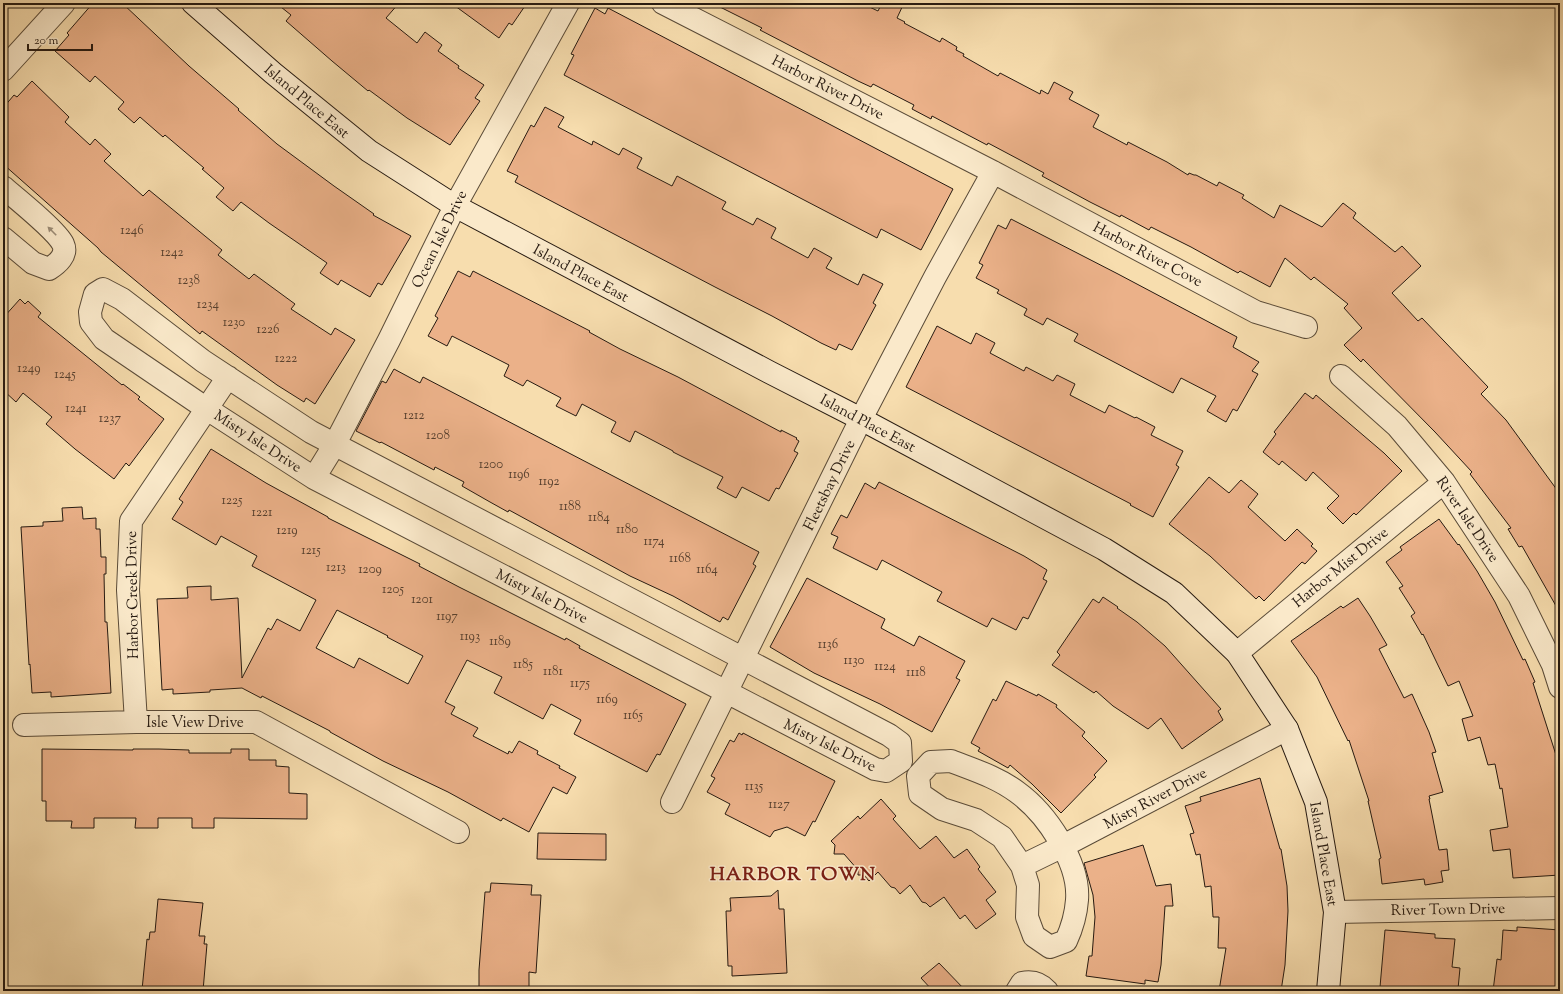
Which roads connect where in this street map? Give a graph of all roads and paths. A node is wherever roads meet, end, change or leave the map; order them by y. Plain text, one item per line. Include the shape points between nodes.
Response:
1 (64, 3) edge
2 (193, 3) edge
3 (568, 3) edge
4 (663, 3) edge
5 (3, 70) edge
6 (993, 172) junction
7 (3, 187) edge
8 (454, 206) junction
9 (3, 238) edge
10 (1306, 327) dead end
11 (1341, 376) dead end
12 (228, 378) junction
13 (207, 409) junction
14 (861, 419) junction
15 (335, 444) junction
16 (314, 478) junction
17 (1444, 482) junction
18 (1237, 653) junction
19 (743, 659) junction
20 (1560, 687) edge
21 (726, 693) junction
22 (136, 722) junction
23 (24, 725) dead end
24 (1287, 729) junction
25 (672, 802) dead end
26 (458, 832) dead end
27 (1063, 846) junction
28 (1022, 866) junction
29 (1560, 908) edge
30 (1335, 912) junction
31 (1017, 991) edge
32 (1047, 991) edge
33 (1328, 991) edge

1 - 5 street
2 - 8 street, Island Place East via 279,78 369,151
3 - 8 street, Ocean Isle Drive
4 - 6 street, Harbor River Drive
6 - 10 street, Harbor River Cove via 1256,312
6 - 14 street, Fleetsbay Drive
9 -> 7 street via 34,263 49,269 58,264 64,253 63,245 54,232
8 - 14 street, Island Place East
8 - 15 street, Ocean Isle Drive
11 - 17 street, River Isle Drive via 1397,426
12 - 13 street, Harbor Creek Drive
12 - 13 street, Misty Isle Drive via 122,299 103,289 95,294 90,312 91,322 104,339
12 - 15 street, Misty Isle Drive via 311,432
13 - 16 street, Misty Isle Drive
13 - 22 street, Harbor Creek Drive via 131,521 128,590
14 - 18 street, Island Place East via 1104,549 1174,593
14 - 19 street, Fleetsbay Drive
15 - 16 street, Ocean Isle Drive
15 - 19 street, Misty Isle Drive
16 - 21 street, Misty Isle Drive
17 - 18 street, Harbor Mist Drive
17 - 20 street, River Isle Drive via 1519,596 1553,665
18 - 24 street, Island Place East
19 - 21 street, Fleetsbay Drive
19 - 21 street, Misty Isle Drive via 889,735 900,743 901,761 886,772 875,769
21 - 25 street, Fleetsbay Drive
22 - 23 street, Isle View Drive
22 - 26 street, Isle View Drive via 256,722
24 - 27 street, Misty River Drive
24 - 30 street, Island Place East via 1316,802
27 - 28 street, Misty River Drive
27 - 28 street via 1074,876 1077,899 1072,928 1066,941 1050,946 1034,936 1026,917 1028,885
27 - 28 street via 1044,818 1018,792 990,776 951,761 931,762 918,776 920,794 942,809 976,820 1002,837
29 - 30 street, River Town Drive
30 - 33 street, Island Place East
31 - 32 street via 1022,983 1030,982 1042,986

